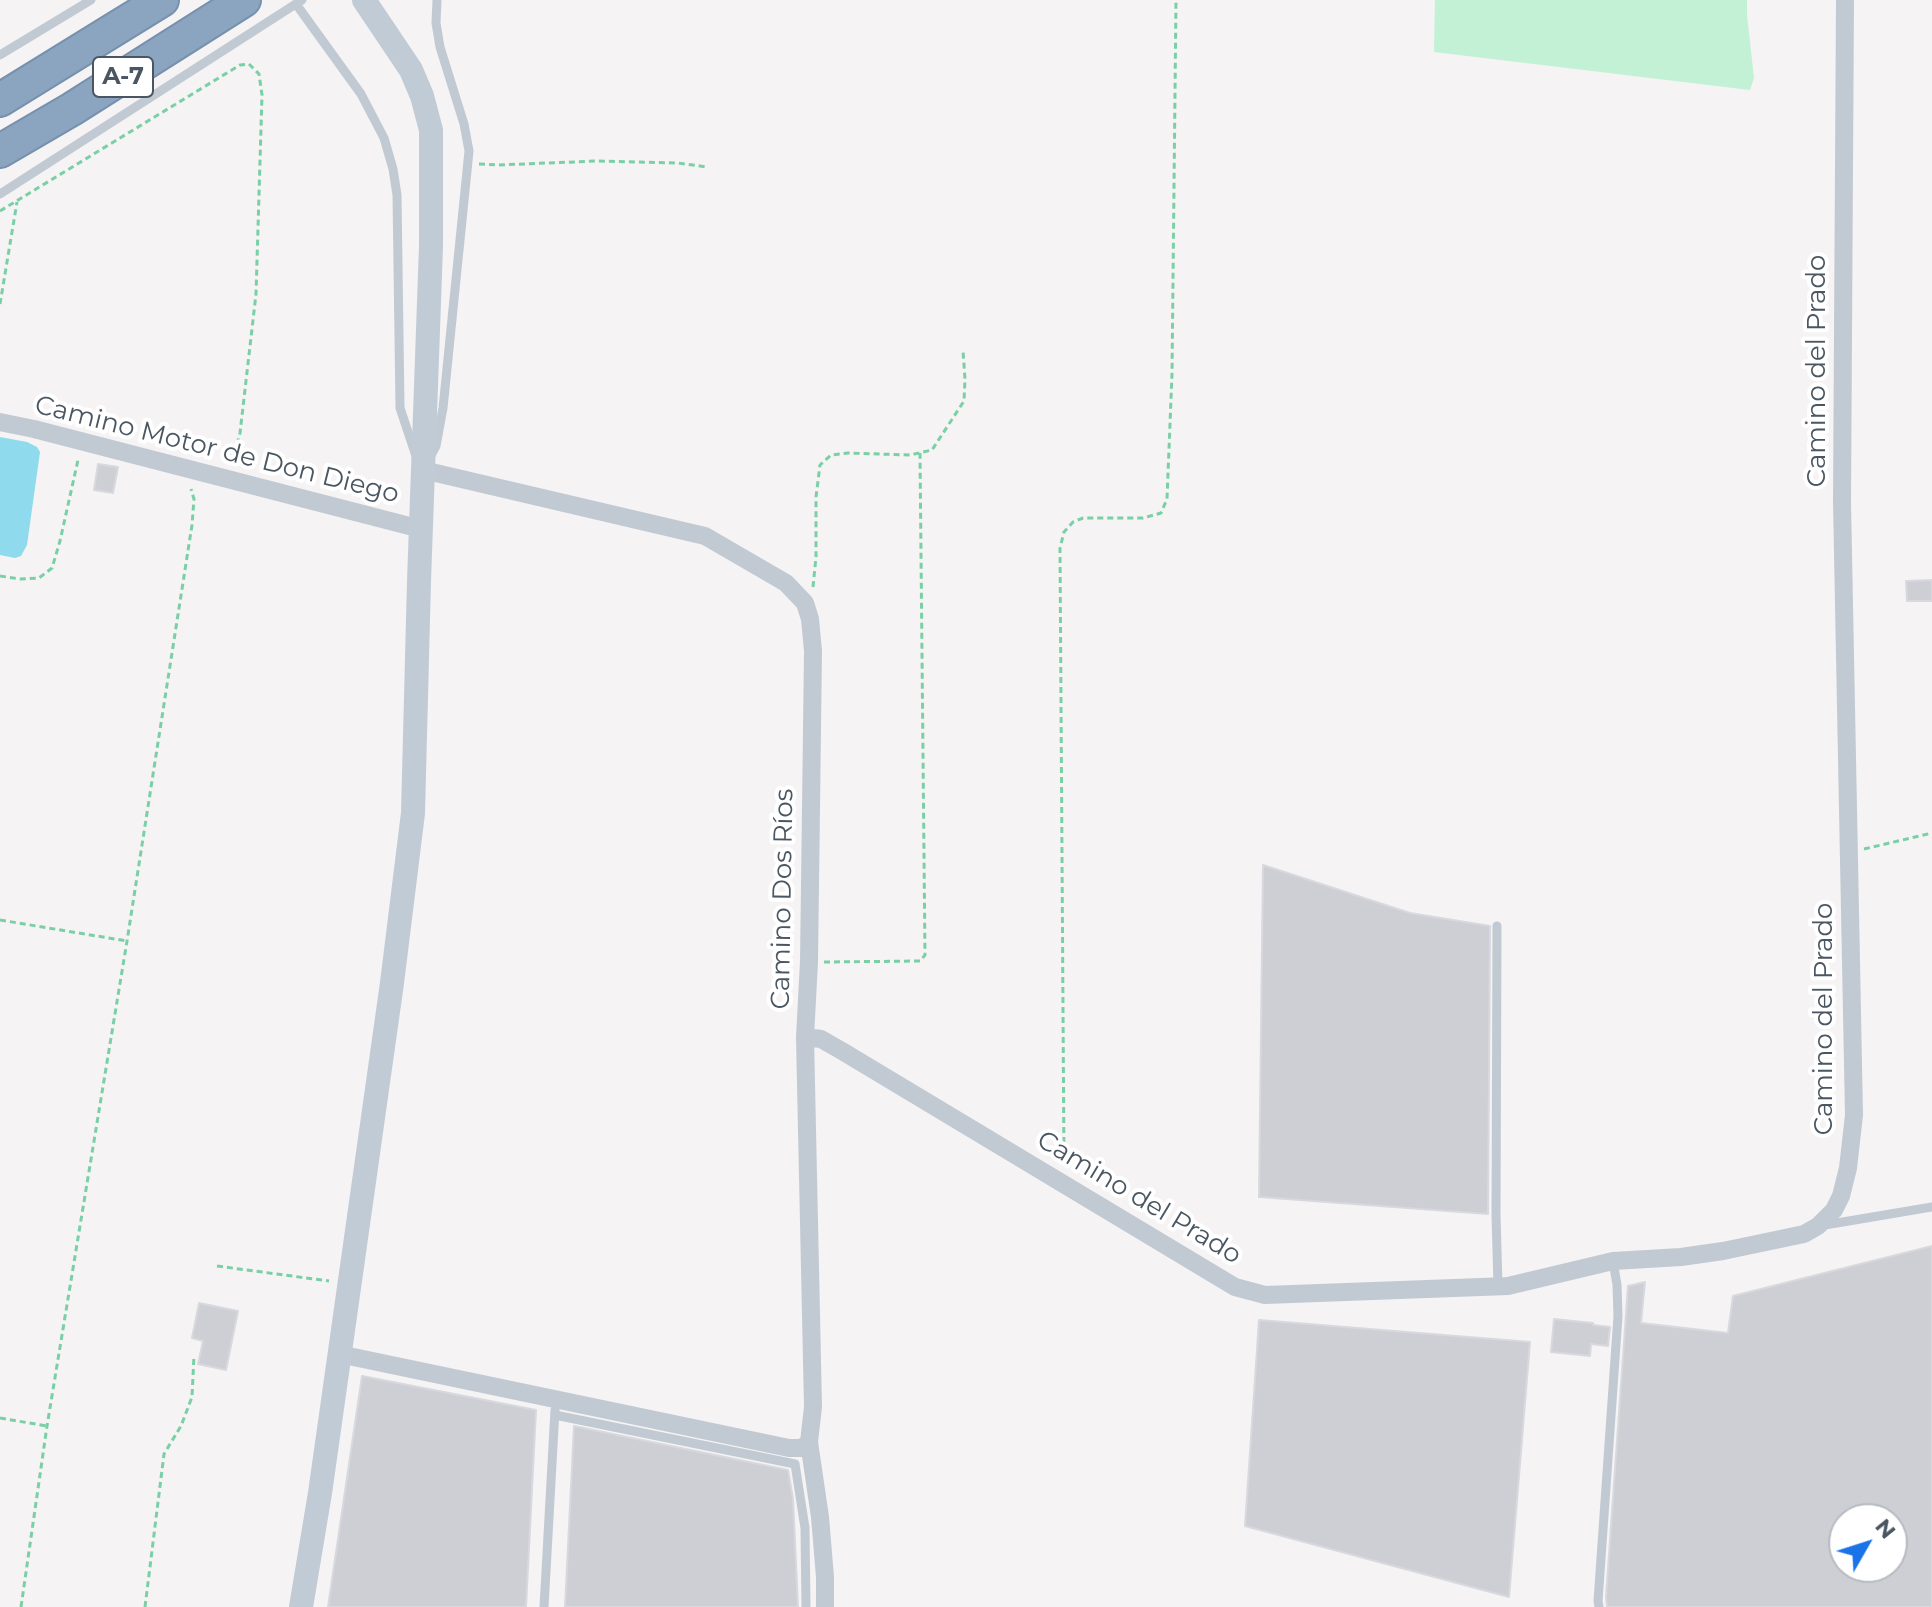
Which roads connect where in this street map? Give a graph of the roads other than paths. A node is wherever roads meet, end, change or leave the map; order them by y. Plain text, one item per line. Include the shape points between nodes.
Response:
1 (91, 0) edge
2 (162, 0) edge
3 (244, 0) edge
4 (364, 0) edge
5 (437, 0) edge
6 (1845, 0) edge
7 (299, 2) edge
8 (0, 55) edge
9 (0, 100) edge
10 (0, 151) edge
11 (0, 194) edge
12 (0, 422) edge
13 (423, 470) junction
14 (421, 529) junction
15 (1497, 926) dead end
16 (805, 1037) junction
17 (1932, 1207) edge
18 (1818, 1226) junction
19 (1613, 1261) junction
20 (1498, 1287) junction
21 (339, 1354) junction
22 (555, 1407) junction
23 (809, 1442) junction
24 (301, 1607) edge
25 (544, 1607) edge
26 (806, 1607) edge
27 (825, 1607) edge
28 (1599, 1607) edge

1 - 8 lane
2 - 9 highway, A-7
3 - 10 highway, A-7
4 - 13 main road via 411,70 431,130
5 - 13 lane via 440,47 469,151 443,408 436,446
6 - 18 street, Camino del Prado via 1842,502 1854,1115 1841,1196
7 - 11 lane
7 - 13 lane via 361,94 393,169 400,408
12 - 14 street, Camino Motor de Don Diego
13 - 14 main road
13 - 16 street, Camino Dos Ríos via 705,536 786,583 805,603 813,651
14 - 21 main road via 413,813
15 - 20 lane
16 - 20 street, Camino del Prado via 842,1051 1235,1287 1265,1295
16 - 23 street, Camino Dos Ríos via 813,1407
17 - 18 lane
18 - 19 street, Camino del Prado via 1804,1234 1723,1251
19 - 20 street, Camino del Prado
19 - 28 lane via 1618,1316
21 - 22 street
21 - 24 main road
22 - 23 street via 789,1448
22 - 25 lane
22 - 26 lane via 795,1464 805,1528
23 - 27 street, Camino Dos Ríos

